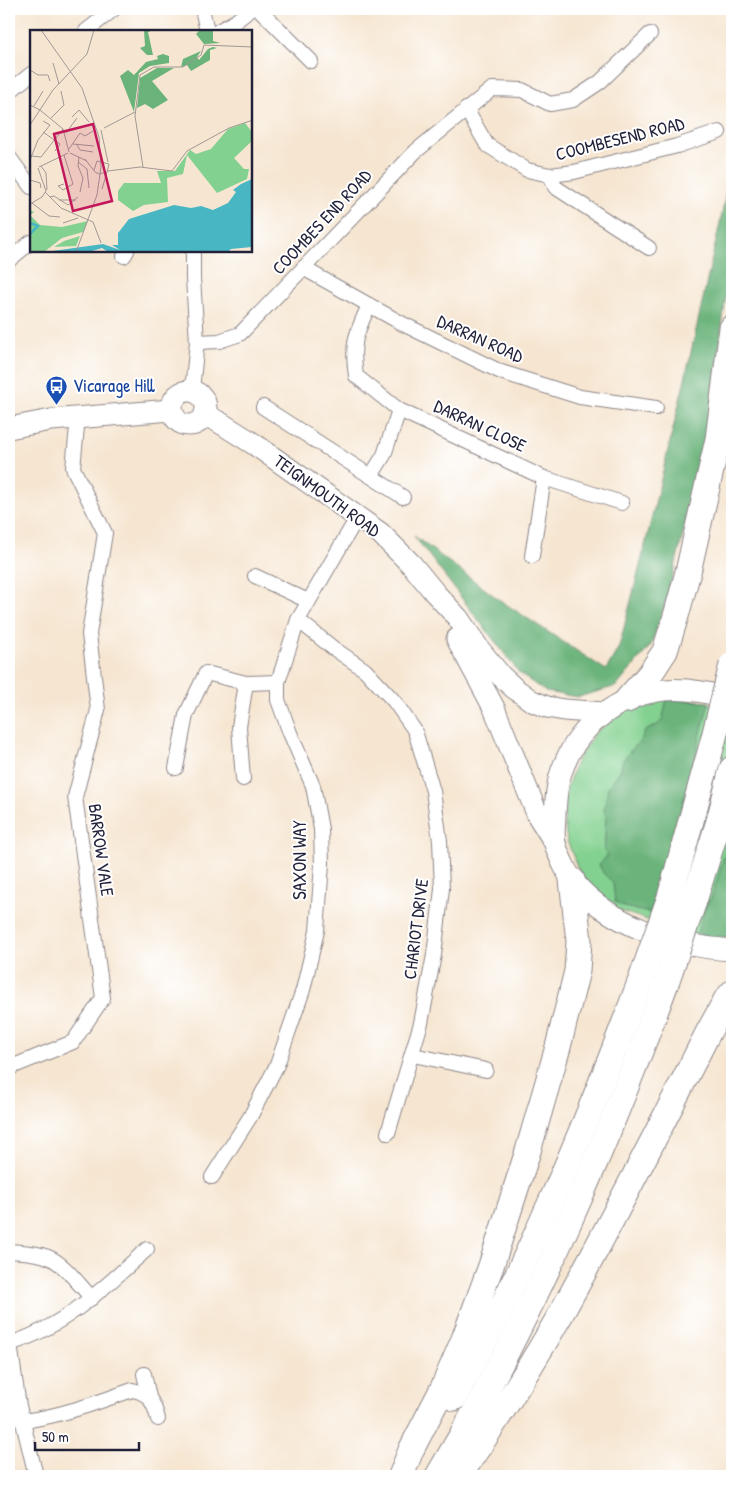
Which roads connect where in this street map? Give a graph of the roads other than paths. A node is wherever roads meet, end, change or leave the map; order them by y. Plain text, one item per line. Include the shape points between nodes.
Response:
1 (114, 9) edge
2 (202, 9) edge
3 (251, 9) edge
4 (259, 9) edge
5 (87, 30) edge
6 (207, 30) edge
7 (220, 30) edge
8 (650, 34) dead end
9 (312, 61) dead end
10 (30, 75) edge
11 (9, 92) edge
12 (466, 109) junction
13 (720, 132) dead end
14 (9, 157) edge
15 (550, 175) junction
16 (30, 186) edge
17 (30, 243) edge
18 (649, 248) dead end
19 (193, 252) edge
20 (9, 260) edge
21 (303, 268) junction
22 (369, 304) junction
23 (732, 328) edge
24 (197, 342) junction
25 (192, 390) junction
26 (263, 407) dead end
27 (656, 408) dead end
28 (171, 410) junction
29 (400, 410) junction
30 (204, 415) junction
31 (78, 417) junction
32 (9, 428) edge
33 (371, 476) junction
34 (544, 478) junction
35 (403, 497) dead end
36 (622, 503) dead end
37 (358, 516) junction
38 (532, 556) dead end
39 (256, 576) dead end
40 (435, 594) junction
41 (308, 601) junction
42 (298, 620) junction
43 (732, 665) edge
44 (278, 682) junction
45 (246, 683) junction
46 (732, 699) edge
47 (627, 700) junction
48 (604, 713) junction
49 (176, 768) dead end
50 (732, 768) edge
51 (243, 779) dead end
52 (554, 843) junction
53 (572, 880) junction
54 (681, 901) junction
55 (732, 950) edge
56 (732, 993) edge
57 (413, 1055) junction
58 (9, 1068) edge
59 (486, 1070) dead end
60 (388, 1133) dead end
61 (212, 1177) dead end
62 (147, 1249) dead end
63 (9, 1251) edge
64 (92, 1298) junction
65 (10, 1344) edge
66 (144, 1374) dead end
67 (149, 1397) junction
68 (158, 1419) dead end
69 (24, 1421) junction
70 (36, 1476) edge
71 (401, 1476) edge
72 (410, 1476) edge
73 (438, 1476) edge
74 (459, 1476) edge

1 - 5 street
2 - 6 street
3 - 7 street
4 - 9 street
8 - 12 street, COOMBES END ROAD via 600,82 573,100 550,104 522,90 492,89
10 - 11 street
12 - 15 street, COOMBESEND ROAD via 488,145 527,170
12 - 21 street, COOMBES END ROAD via 416,151
13 - 15 street, COOMBESEND ROAD via 677,146
14 - 16 street
15 - 18 street via 554,187
17 - 20 street
19 - 24 street
21 - 22 street, DARRAN ROAD
21 - 24 street, COOMBES END ROAD via 240,334 219,341
22 - 27 street, DARRAN ROAD via 501,372 580,397
22 - 29 street, DARRAN CLOSE via 355,336 356,376
23 - 47 highway via 718,439 676,616 665,651
24 - 25 street
25 - 28 main road via 176,395
25 - 30 main road via 204,400
26 - 33 street
28 - 30 main road via 176,420 186,425 197,423
28 - 31 main road
29 - 33 street via 384,454
29 - 34 street, DARRAN CLOSE
30 - 37 main road, TEIGNMOUTH ROAD via 254,444
31 - 32 main road
31 - 58 street, BARROW VALE via 73,468 105,533 89,634 98,710 75,797 103,998 73,1042
33 - 35 street
34 - 36 street, DARRAN CLOSE
34 - 38 street
37 - 40 main road, TEIGNMOUTH ROAD via 394,546
37 - 41 street, SAXON WAY
39 - 41 street
40 - 48 main road, TEIGNMOUTH ROAD via 458,618 501,676 532,701 547,708
40 - 52 main road, TEIGNMOUTH ROAD via 494,708 538,816
41 - 42 street, SAXON WAY
42 - 44 street, SAXON WAY
42 - 57 street, CHARIOT DRIVE via 365,670 394,701 415,731 433,791 442,889 434,955
43 - 54 highway, bridge via 695,811
44 - 45 street
44 - 61 street, SAXON WAY via 278,700 314,786 321,829 317,931 303,990 278,1064 250,1117
45 - 49 street via 206,673 186,715
45 - 51 street via 239,727
46 - 47 main road via 694,690 677,690 650,692
47 - 48 main road
48 - 52 main road via 580,738 564,765 556,800
50 - 54 highway via 719,822
52 - 53 main road, TEIGNMOUTH ROAD
53 - 55 main road, TEIGNMOUTH ROAD via 606,911 644,931
53 - 71 highway via 579,941 577,971 528,1151 464,1339
54 - 72 highway, bridge via 642,977 542,1225 505,1303
54 - 73 highway, bridge via 666,983 618,1109 554,1258 516,1336
56 - 74 highway via 561,1314
57 - 59 street
57 - 60 street, CHARIOT DRIVE
62 - 64 street
63 - 64 street via 50,1257
64 - 65 street via 46,1328
65 - 69 street
66 - 67 street
67 - 68 street
67 - 69 street via 132,1390 77,1410
69 - 70 street

